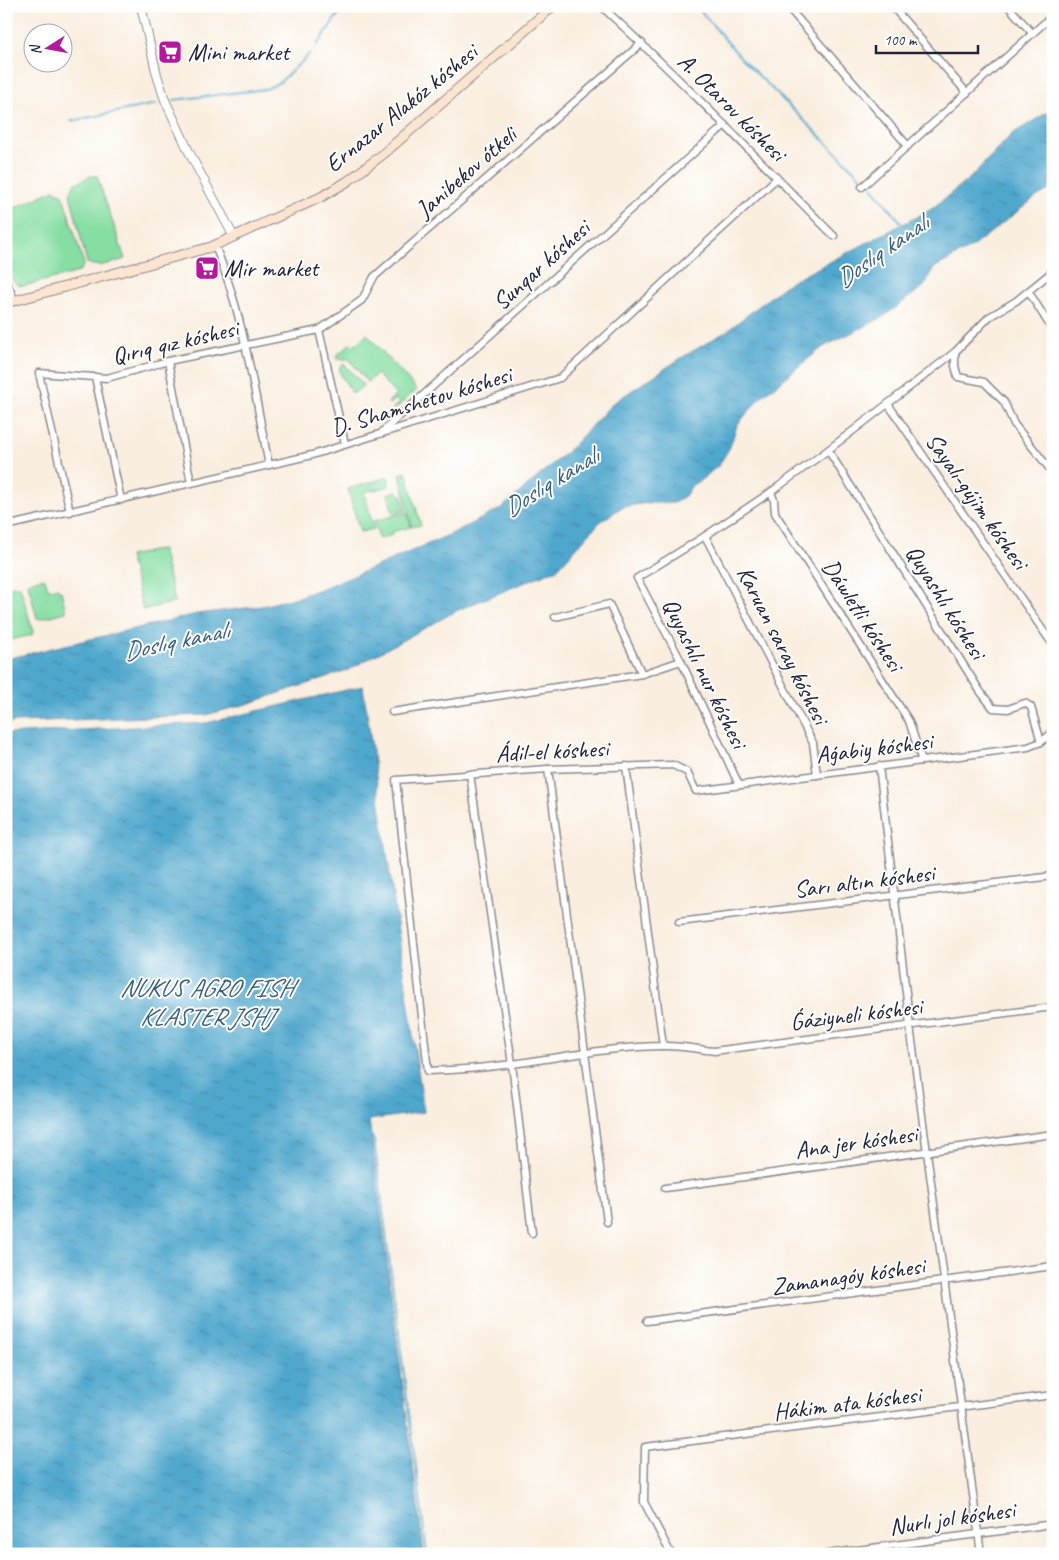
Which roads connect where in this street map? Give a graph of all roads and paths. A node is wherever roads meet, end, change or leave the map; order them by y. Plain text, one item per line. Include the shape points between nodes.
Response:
1 (141, 6) edge
2 (553, 6) edge
3 (601, 6) edge
4 (787, 6) edge
5 (892, 6) edge
6 (1008, 6) edge
7 (1053, 15) edge
8 (1033, 34) junction
9 (642, 43) junction
10 (967, 93) junction
11 (725, 125) junction
12 (908, 146) junction
13 (777, 178) junction
14 (862, 187) dead end
15 (834, 236) dead end
16 (234, 237) junction
17 (215, 246) junction
18 (1053, 271) edge
19 (6, 281) edge
20 (1029, 292) junction
21 (11, 302) edge
22 (319, 330) junction
23 (1053, 331) edge
24 (244, 345) junction
25 (955, 352) junction
26 (168, 361) junction
27 (95, 377) junction
28 (888, 404) junction
29 (382, 433) junction
30 (345, 444) junction
31 (828, 450) junction
32 (268, 465) junction
33 (1053, 473) edge
34 (191, 483) junction
35 (771, 492) junction
36 (121, 500) junction
37 (70, 512) junction
38 (6, 526) edge
39 (705, 536) junction
40 (555, 617) dead end
41 (1053, 644) edge
42 (681, 661) junction
43 (642, 674) junction
44 (392, 712) dead end
45 (1053, 732) edge
46 (1041, 742) junction
47 (922, 761) junction
48 (626, 766) junction
49 (879, 766) junction
50 (548, 769) junction
51 (470, 774) junction
52 (817, 774) junction
53 (396, 780) joint
54 (739, 785) junction
55 (696, 792) joint
56 (1053, 876) edge
57 (894, 896) junction
58 (679, 922) dead end
59 (1053, 1006) edge
60 (910, 1026) junction
61 (663, 1046) junction
62 (585, 1052) junction
63 (512, 1064) junction
64 (1053, 1134) edge
65 (927, 1151) junction
66 (665, 1188) dead end
67 (607, 1222) dead end
68 (532, 1233) dead end
69 (1053, 1266) edge
70 (944, 1282) junction
71 (647, 1321) dead end
72 (1053, 1395) edge
73 (961, 1407) junction
74 (1053, 1524) edge
75 (978, 1533) junction
76 (671, 1554) edge
77 (827, 1554) edge
78 (981, 1554) edge

1 - 16 street via 165,100
2 - 16 main road, Ernazar Alakóz kóshesi via 407,135 348,181
3 - 9 street, A. Otarov kóshesi
4 - 12 street
5 - 10 street
6 - 8 street
7 - 8 street
8 - 10 street
9 - 11 street, A. Otarov kóshesi
9 - 22 street, Janibekov ótkeli via 374,277 362,300
10 - 12 street
11 - 13 street, A. Otarov kóshesi
11 - 29 street, Sunqar kóshesi
12 - 14 street
13 - 15 street, A. Otarov kóshesi
13 - 29 street, D. Shamshetov kóshesi via 560,378
16 - 17 main road, Ernazar Alakóz kóshesi
17 - 21 main road, Ernazar Alakóz kóshesi
17 - 24 street via 225,270
18 - 20 street
19 - 21 street
20 - 23 street
20 - 25 street via 989,316
22 - 24 street, Qırıq qız kóshesi
22 - 30 street
24 - 26 street, Qırıq qız kóshesi
24 - 32 street
25 - 28 street
25 - 33 street via 958,376 984,382 1004,402 1014,424
26 - 27 street, Qırıq qız kóshesi via 107,378
26 - 34 street
27 - 36 street
27 - 37 street, Qırıq qız kóshesi via 40,373
28 - 31 street
28 - 41 street, Sayalı-gújim kóshesi
29 - 30 street, D. Shamshetov kóshesi
30 - 32 street, D. Shamshetov kóshesi
31 - 35 street
31 - 46 street, Quyashlı kóshesi via 980,691 993,708 1008,709 1025,703 1031,707
32 - 34 street, D. Shamshetov kóshesi
34 - 36 street, D. Shamshetov kóshesi
35 - 39 street
35 - 47 street, Dáwletli kóshesi via 775,513 910,721
36 - 37 street, D. Shamshetov kóshesi
37 - 38 street, D. Shamshetov kóshesi
39 - 42 street, Quyashlı nur kóshesi via 637,578
39 - 52 street, Karuan saray kóshesi via 813,743
40 - 43 street via 609,604
42 - 43 street
42 - 54 street, Quyashlı nur kóshesi
43 - 44 street
45 - 46 street, Aǵabiy kóshesi
46 - 47 street, Aǵabiy kóshesi via 1028,747
47 - 49 street, Aǵabiy kóshesi
48 - 50 street, Ádil-el kóshesi
48 - 55 street, Ádil-el kóshesi via 673,765 687,772
48 - 61 street
49 - 52 street, Aǵabiy kóshesi
49 - 57 street
50 - 51 street, Ádil-el kóshesi
50 - 62 street
51 - 53 street, Ádil-el kóshesi
51 - 63 street
52 - 54 street, Aǵabiy kóshesi
53 - 63 street, Ǵáziyneli kóshesi via 428,1071
54 - 55 street, Aǵabiy kóshesi
56 - 57 street, Sarı altın kóshesi
57 - 58 street, Sarı altın kóshesi
57 - 60 street
59 - 60 street, Ǵáziyneli kóshesi
60 - 61 street, Ǵáziyneli kóshesi via 714,1051
60 - 65 street
61 - 62 street, Ǵáziyneli kóshesi
62 - 63 street, Ǵáziyneli kóshesi
62 - 67 street
63 - 68 street
64 - 65 street, Ana jer kóshesi
65 - 66 street, Ana jer kóshesi
65 - 70 street
69 - 70 street, Zamanagóy kóshesi
70 - 71 street, Zamanagóy kóshesi
70 - 73 street
72 - 73 street, Hákim ata kóshesi
73 - 75 street
73 - 76 street, Hákim ata kóshesi via 645,1447 644,1502
74 - 75 street, Nurlı jol kóshesi
75 - 77 street, Nurlı jol kóshesi
75 - 78 street

